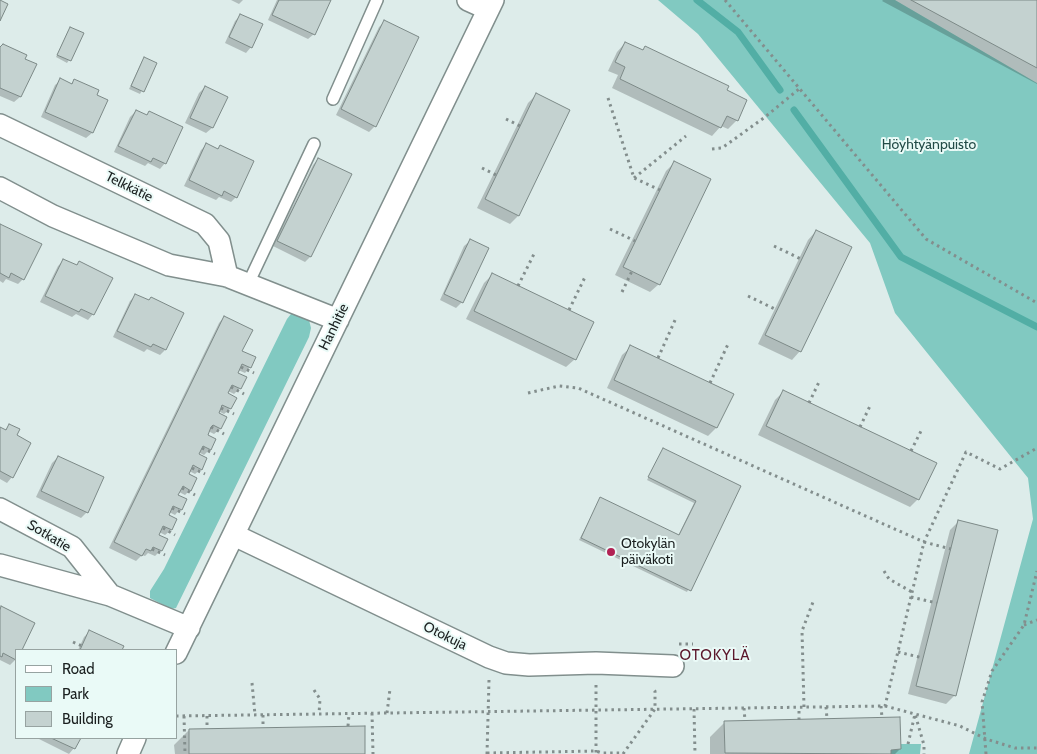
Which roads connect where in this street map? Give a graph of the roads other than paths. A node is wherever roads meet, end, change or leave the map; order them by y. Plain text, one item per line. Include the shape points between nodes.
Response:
1 (377, 0) edge
2 (468, 0) edge
3 (490, 5) edge
4 (333, 99) dead end
5 (0, 125) edge
6 (314, 144) dead end
7 (0, 188) edge
8 (227, 276) junction
9 (248, 284) junction
10 (338, 320) junction
11 (0, 508) edge
12 (234, 535) junction
13 (0, 565) edge
14 (110, 595) junction
15 (189, 628) junction
16 (178, 649) edge
17 (673, 666) dead end
18 (136, 739) edge
19 (128, 754) edge

1 - 4 lane
2 - 3 street
3 - 10 street, Hanhitie
5 - 8 street, Telkkätie via 206,224 219,240
6 - 9 lane
7 - 8 street via 53,216 169,265
8 - 9 street
9 - 10 street
10 - 12 street, Hanhitie
11 - 14 street, Sotkatie via 72,547
12 - 15 street, Hanhitie
12 - 17 street, Otokuja via 506,663
13 - 14 street, Sotkatie
14 - 15 street, Sotkatie
15 - 16 street, Hanhitie
18 - 19 street

